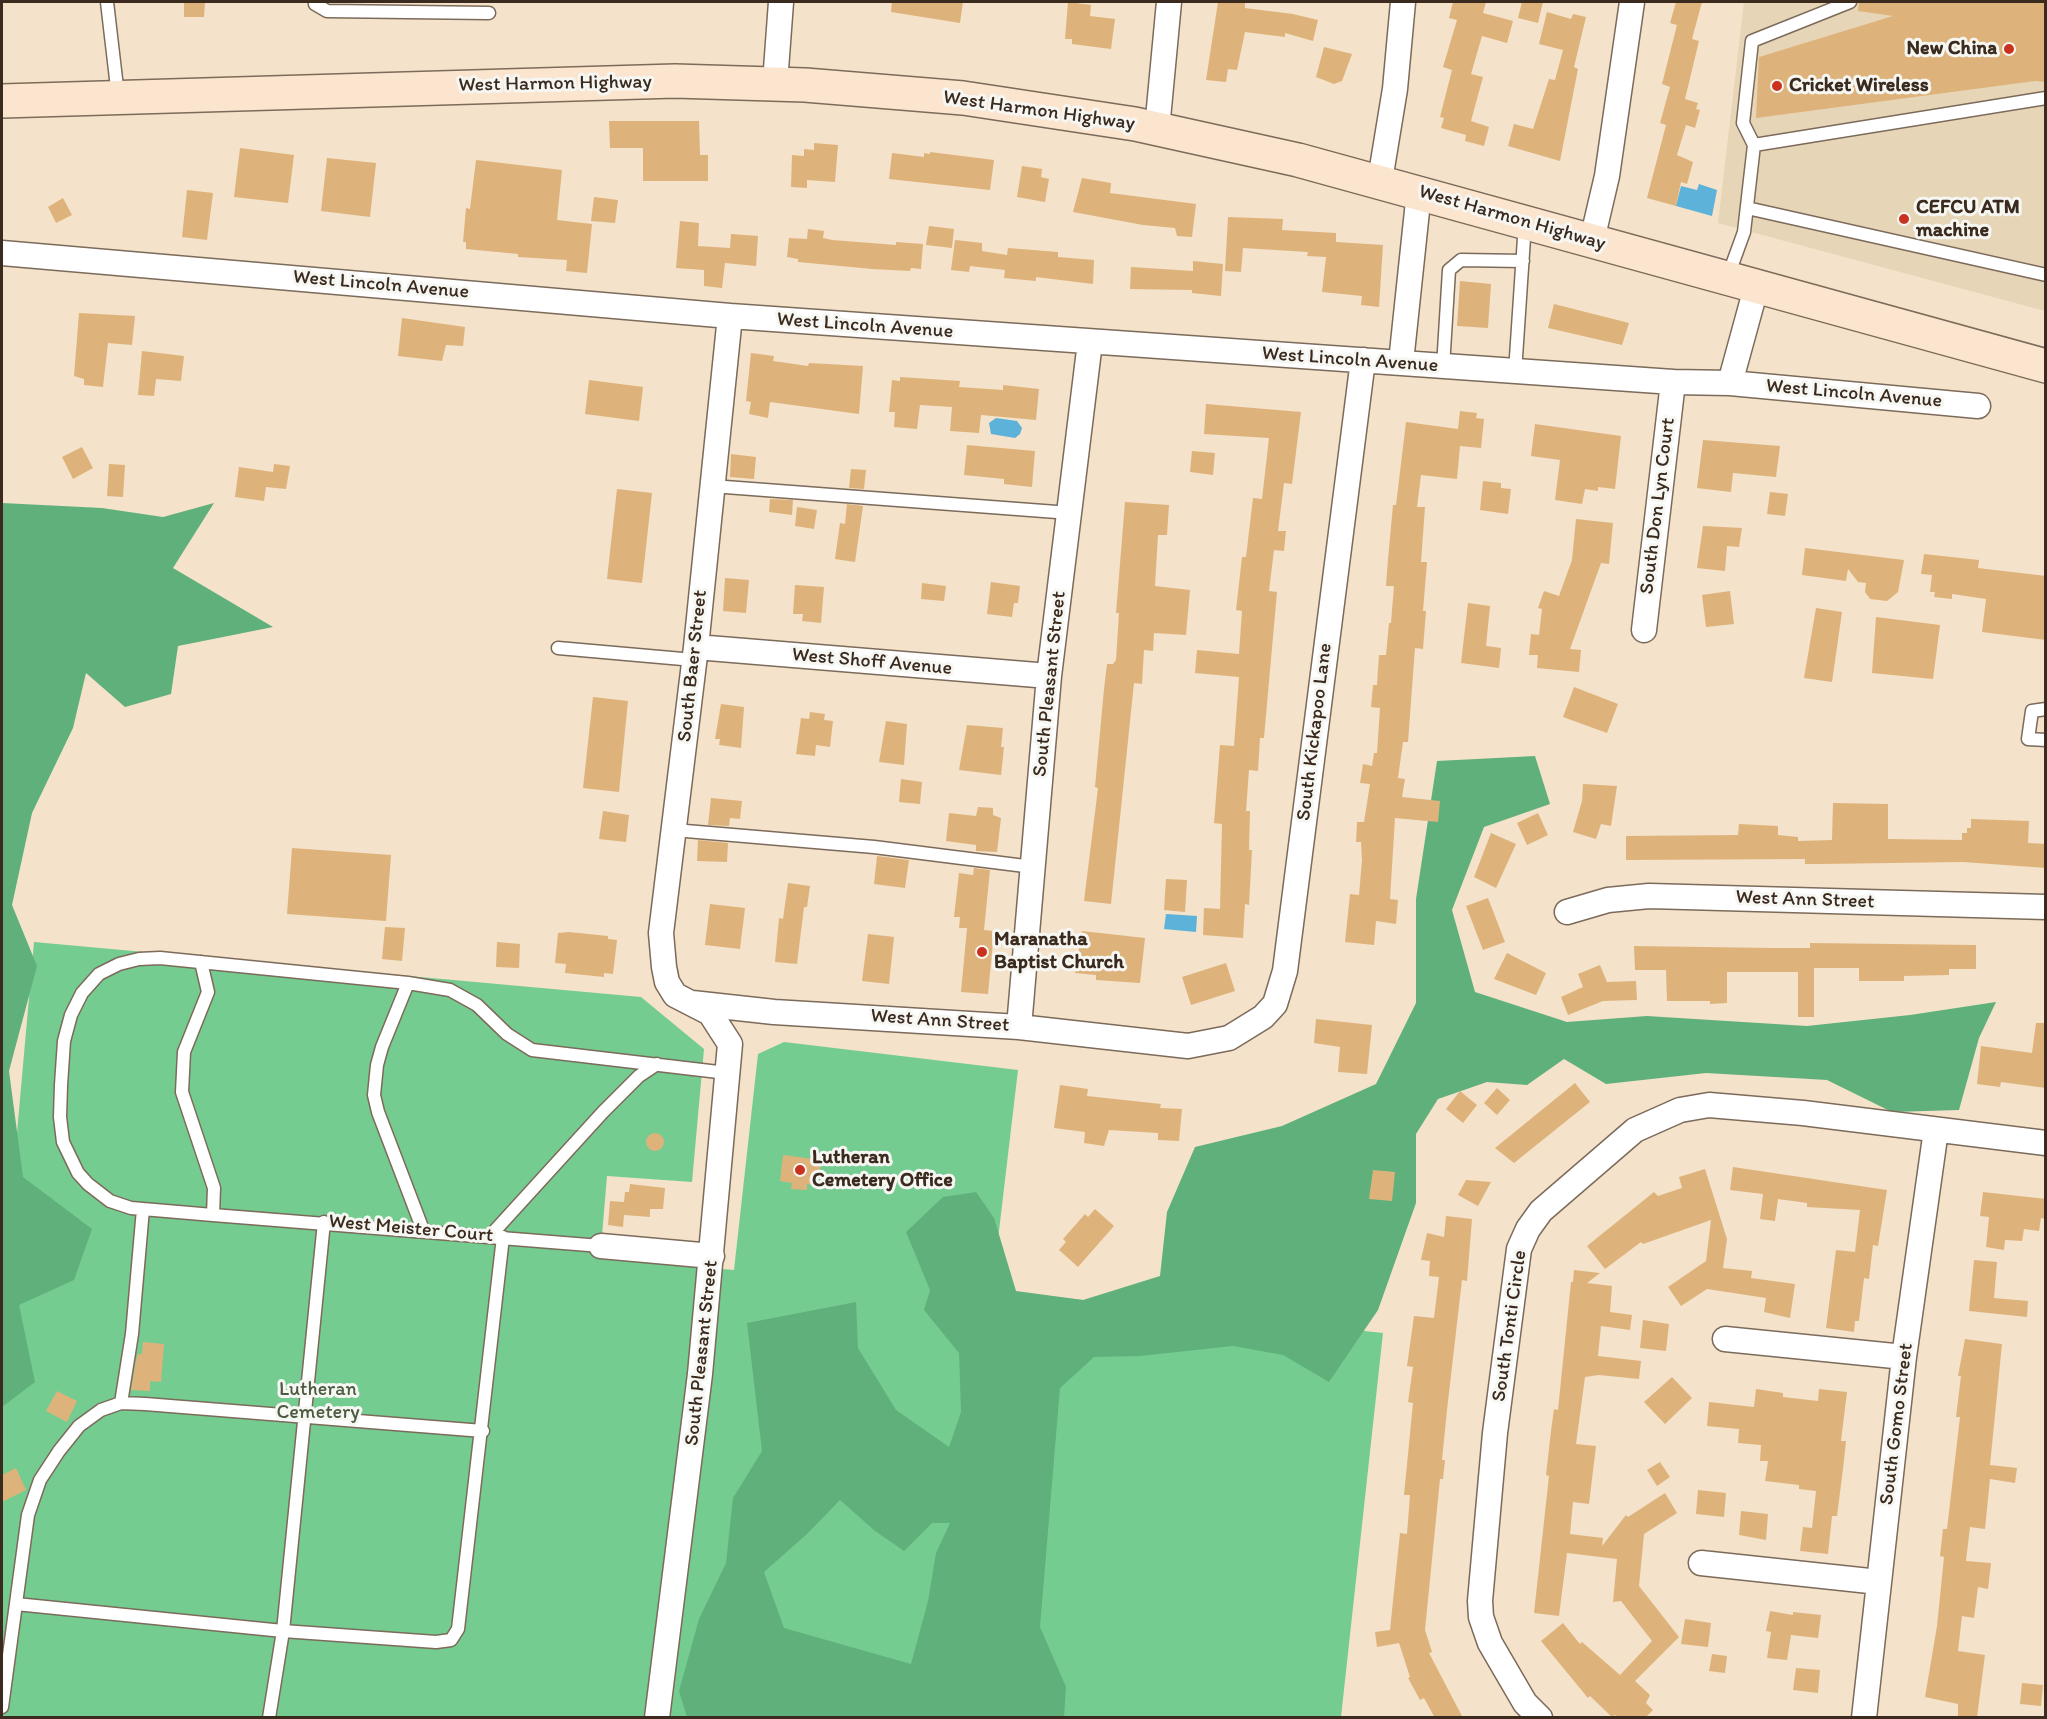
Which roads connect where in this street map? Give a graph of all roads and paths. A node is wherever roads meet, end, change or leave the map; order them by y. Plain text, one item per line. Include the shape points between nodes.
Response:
1 (107, 2) edge
2 (315, 2) edge
3 (781, 2) edge
4 (1169, 2) edge
5 (1402, 2) edge
6 (1632, 2) edge
7 (1850, 2) edge
8 (489, 14) dead end
9 (775, 83) junction
10 (118, 97) junction
11 (2046, 98) edge
12 (2, 101) edge
13 (1157, 129) junction
14 (1754, 146) junction
15 (1380, 180) junction
16 (1419, 192) junction
17 (1747, 208) junction
18 (1525, 222) junction
19 (1592, 240) junction
20 (2, 253) edge
21 (1522, 261) junction
22 (2046, 275) edge
23 (1741, 284) junction
24 (730, 316) junction
25 (1090, 342) junction
26 (1363, 360) junction
27 (1401, 362) junction
28 (2046, 366) edge
29 (1443, 367) junction
30 (1515, 372) junction
31 (1673, 382) junction
32 (1730, 383) junction
33 (1978, 406) dead end
34 (712, 486) junction
35 (1070, 513) junction
36 (1644, 630) dead end
37 (558, 648) dead end
38 (695, 653) junction
39 (1049, 676) junction
40 (2046, 709) edge
41 (2046, 740) edge
42 (674, 830) junction
43 (1033, 867) junction
44 (2046, 907) edge
45 (1567, 912) dead end
46 (201, 962) junction
47 (408, 983) junction
48 (692, 1003) junction
49 (774, 1012) junction
50 (1019, 1027) junction
51 (730, 1044) junction
52 (1188, 1046) joint
53 (657, 1065) junction
54 (727, 1073) junction
55 (1936, 1130) junction
56 (2046, 1143) edge
57 (143, 1209) junction
58 (213, 1215) junction
59 (324, 1222) junction
60 (423, 1230) junction
61 (490, 1236) junction
62 (503, 1237) junction
63 (601, 1246) joint
64 (712, 1256) junction
65 (1725, 1339) dead end
66 (1904, 1357) junction
67 (121, 1403) junction
68 (304, 1418) junction
69 (483, 1431) junction
70 (1701, 1563) dead end
71 (1879, 1582) junction
72 (16, 1604) junction
73 (283, 1631) junction
74 (2, 1707) edge
75 (269, 1718) edge
76 (657, 1718) edge
77 (1540, 1718) edge
78 (1864, 1718) edge

1 - 10 lane
2 - 8 lane via 327,11
3 - 9 street
4 - 13 street
5 - 15 street via 1395,89
6 - 19 street via 1610,156
7 - 14 lane via 1752,41 1743,123
9 - 10 main road, West Harmon Highway via 621,82
9 - 13 main road, West Harmon Highway via 963,98
10 - 12 main road, West Harmon Highway
11 - 14 lane
13 - 15 main road, West Harmon Highway
14 - 17 lane
15 - 16 main road, West Harmon Highway
16 - 18 main road, West Harmon Highway
16 - 27 street
17 - 22 lane
17 - 23 lane
18 - 19 main road, West Harmon Highway
18 - 21 lane
19 - 23 main road, West Harmon Highway
20 - 24 street, West Lincoln Avenue
21 - 29 lane via 1461,260 1449,270
21 - 30 lane
23 - 28 main road, West Harmon Highway
23 - 32 street
24 - 25 street, West Lincoln Avenue
24 - 34 street, South Baer Street
25 - 26 street, West Lincoln Avenue
25 - 35 street, South Pleasant Street
26 - 27 street, West Lincoln Avenue
26 - 52 street, South Kickapoo Lane via 1282,987 1275,1004 1263,1017 1229,1038
27 - 29 street, West Lincoln Avenue
29 - 30 street, West Lincoln Avenue
30 - 31 street, West Lincoln Avenue
31 - 32 street, West Lincoln Avenue
31 - 36 street, South Don Lyn Court
32 - 33 street, West Lincoln Avenue
34 - 35 lane
34 - 38 street, South Baer Street
35 - 39 street, South Pleasant Street
37 - 38 lane
38 - 39 street, West Shoff Avenue
38 - 42 street, South Baer Street
39 - 43 street, South Pleasant Street
40 - 41 lane via 2032,711 2028,739
42 - 43 lane via 874,847
42 - 48 street, South Baer Street via 662,948 667,982 675,995
43 - 50 street, South Pleasant Street
44 - 45 street, West Ann Street via 1649,896 1608,900
46 - 47 lane
46 - 57 lane, West Meister Court via 139,958 99,974 70,1015 63,1041 63,1142 88,1184 110,1201
46 - 58 lane via 208,992 184,1052 182,1092 214,1188
47 - 53 lane via 464,996 507,1034 532,1050
47 - 60 lane via 382,1047 374,1095
48 - 49 street, West Ann Street
48 - 51 street via 710,1013
49 - 50 street, West Ann Street
49 - 51 street via 740,1029
50 - 52 street, West Ann Street
51 - 54 street, South Pleasant Street
53 - 54 lane
53 - 61 lane via 639,1076 603,1112
54 - 64 street, South Pleasant Street
55 - 56 street, South Tonti Circle
55 - 66 street, South Gomo Street
55 - 77 street, South Tonti Circle via 1736,1106 1680,1110 1635,1130 1540,1211 1528,1228 1519,1249 1511,1308 1480,1601 1490,1643 1525,1703
57 - 58 lane, West Meister Court
57 - 67 lane via 132,1334
58 - 59 lane, West Meister Court
59 - 60 lane, West Meister Court
59 - 68 lane
60 - 61 lane, West Meister Court
61 - 62 lane, West Meister Court
62 - 63 lane, West Meister Court
62 - 69 lane
63 - 64 street, West Meister Court
64 - 76 street, South Pleasant Street
65 - 66 street
66 - 71 street, South Gomo Street
67 - 68 lane
67 - 72 lane via 101,1410 79,1426 40,1480 28,1515
68 - 69 lane
68 - 73 lane
69 - 73 lane via 458,1629 451,1640
70 - 71 street
71 - 78 street, South Gomo Street
72 - 73 lane
72 - 74 lane
73 - 75 lane

